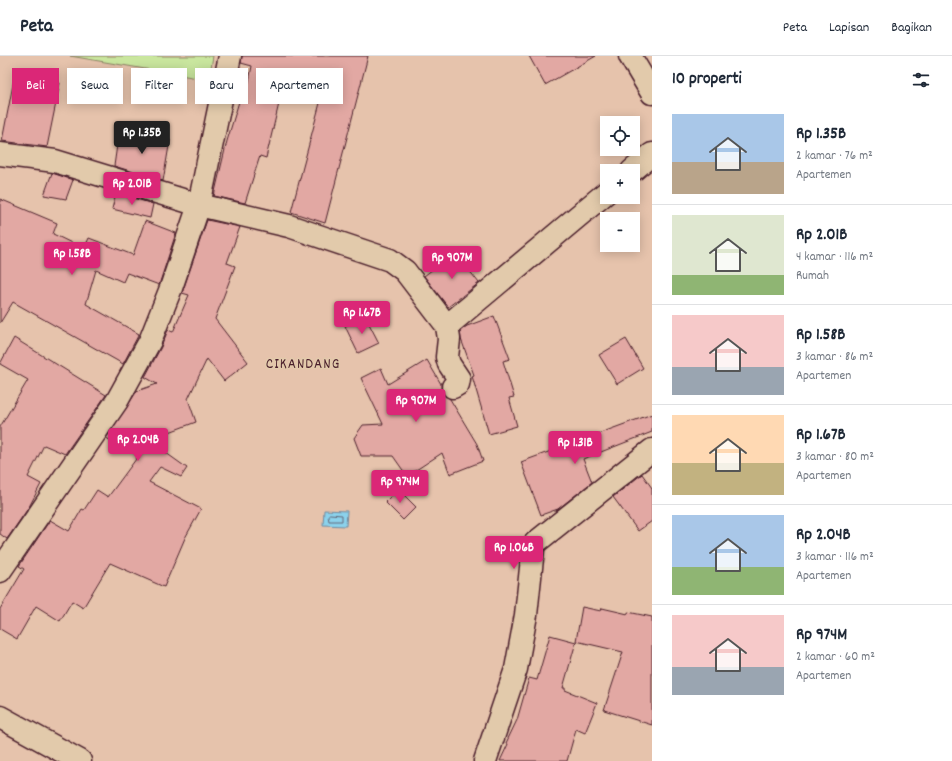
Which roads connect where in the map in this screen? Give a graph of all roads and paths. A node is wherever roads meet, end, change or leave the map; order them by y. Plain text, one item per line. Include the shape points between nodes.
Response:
1 (230, 56) edge
2 (630, 56) edge
3 (652, 94) edge
4 (0, 154) edge
5 (652, 154) edge
6 (640, 164) edge
7 (600, 198) edge
8 (199, 205) junction
9 (447, 326) junction
10 (453, 387) dead end
11 (652, 450) edge
12 (0, 571) edge
13 (0, 717) edge
14 (80, 761) edge
15 (485, 761) edge

1 - 8 street
2 - 3 street
4 - 8 street via 55,161
5 - 6 street
7 - 9 street
8 - 9 street via 290,226 390,260 405,271
8 - 12 street via 150,341 117,401
9 - 10 street via 447,357 459,379 458,384
11 - 15 street via 535,543 516,669
13 - 14 street

